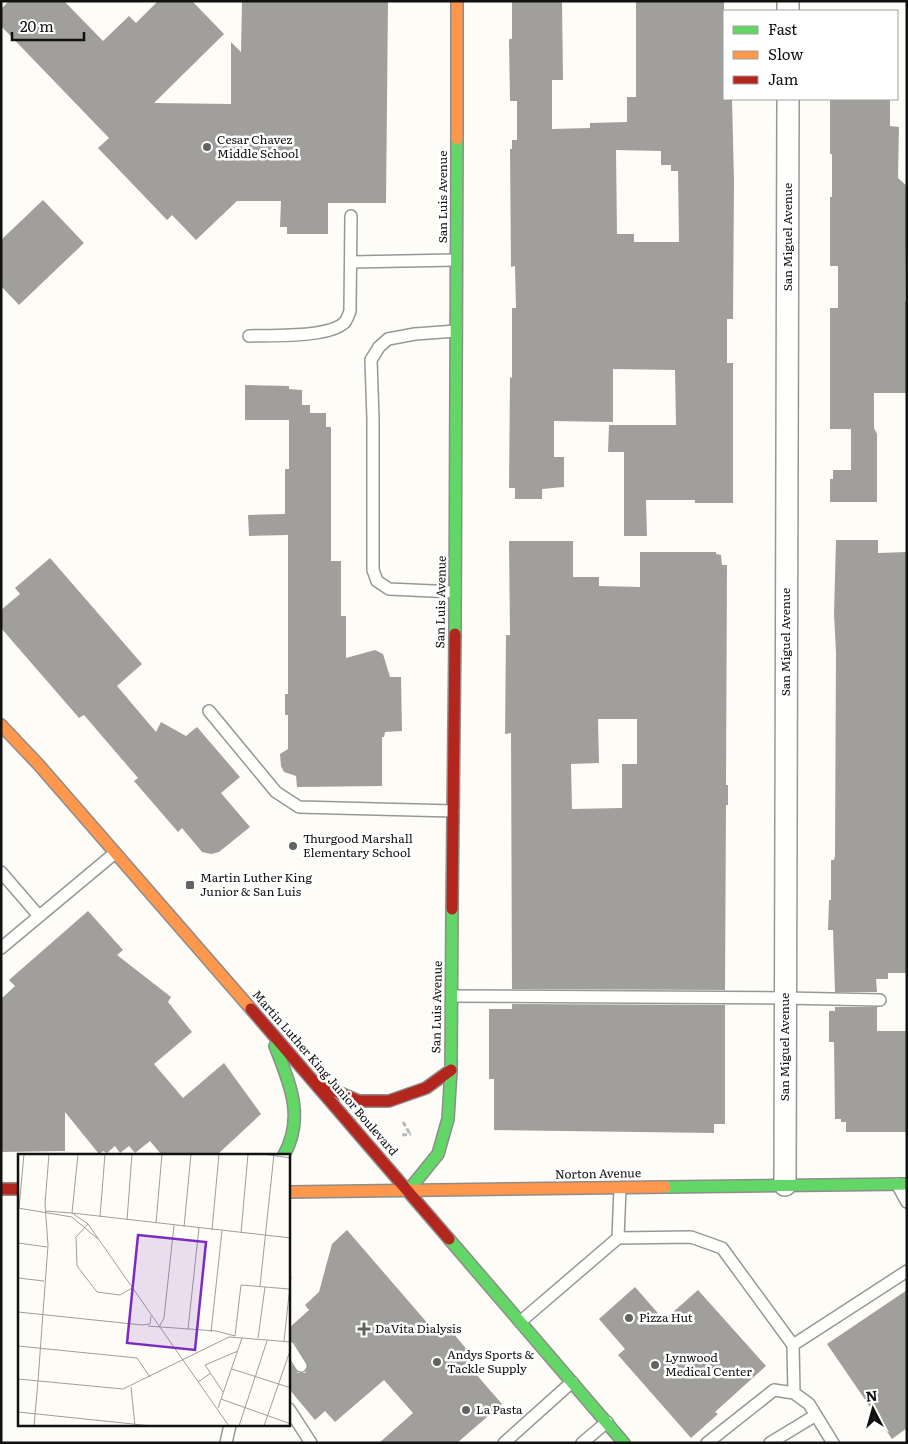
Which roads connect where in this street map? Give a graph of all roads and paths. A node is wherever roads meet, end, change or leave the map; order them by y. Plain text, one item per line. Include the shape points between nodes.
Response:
1 (457, 1) edge
2 (788, 100) edge
3 (351, 216) dead end
4 (457, 260) junction
5 (351, 262) junction
6 (456, 331) junction
7 (249, 336) dead end
8 (455, 592) junction
9 (209, 711) dead end
10 (1, 725) edge
11 (453, 812) junction
12 (115, 852) junction
13 (1, 872) edge
14 (39, 916) junction
15 (1, 948) edge
16 (451, 996) junction
17 (785, 998) junction
18 (880, 1000) dead end
19 (266, 1026) junction
20 (450, 1070) junction
21 (316, 1084) junction
22 (402, 1135) dead end
23 (419, 1136) dead end
24 (285, 1154) edge
25 (902, 1184) edge
26 (785, 1185) junction
27 (620, 1188) junction
28 (1, 1189) edge
29 (18, 1190) edge
30 (408, 1191) junction
31 (290, 1192) edge
32 (907, 1202) edge
33 (618, 1238) junction
34 (907, 1271) edge
35 (520, 1322) junction
36 (793, 1345) junction
37 (290, 1349) edge
38 (301, 1366) dead end
39 (572, 1382) junction
40 (794, 1393) junction
41 (290, 1411) edge
42 (816, 1415) junction
43 (607, 1422) junction
44 (230, 1426) edge
45 (226, 1443) edge
46 (312, 1443) edge
47 (504, 1443) edge
48 (582, 1443) edge
49 (624, 1443) edge
50 (707, 1443) edge
51 (770, 1443) edge
52 (833, 1443) edge

1 - 4 street, San Luis Avenue
2 - 17 street, San Miguel Avenue
3 - 5 lane
4 - 5 lane
4 - 6 street, San Luis Avenue
5 - 7 lane via 350,311 344,322 327,332
6 - 8 street, San Luis Avenue
6 - 8 lane via 388,339 371,360 373,570 377,581 389,589
8 - 11 street, San Luis Avenue
9 - 11 lane via 276,792 299,807
10 - 12 street, Martin Luther King Junior Boulevard
11 - 16 street, San Luis Avenue
12 - 14 lane
12 - 19 street, Martin Luther King Junior Boulevard
13 - 14 lane
14 - 15 lane
16 - 17 lane
16 - 20 street, San Luis Avenue
17 - 18 lane
17 - 26 street, San Miguel Avenue
19 - 21 street, Martin Luther King Junior Boulevard
19 - 24 street via 294,1103 294,1131
20 - 21 street via 426,1088 389,1102 359,1101
20 - 30 street, San Luis Avenue via 448,1120 438,1154
21 - 30 street, Martin Luther King Junior Boulevard
22 - 23 path
25 - 26 street, Norton Avenue
25 - 32 lane
26 - 27 street, Norton Avenue
27 - 30 street, Norton Avenue
27 - 33 lane
28 - 29 street
30 - 31 street, Norton Avenue
30 - 35 street, Martin Luther King Junior Boulevard
33 - 35 lane
33 - 36 lane via 691,1237 722,1248
34 - 36 lane
35 - 39 street, Martin Luther King Junior Boulevard
36 - 40 lane
37 - 38 lane
39 - 43 street, Martin Luther King Junior Boulevard
39 - 47 lane
40 - 42 lane via 809,1404
40 - 50 lane via 774,1390
41 - 46 lane
42 - 51 lane
42 - 52 lane
43 - 48 lane
43 - 49 street, Martin Luther King Junior Boulevard
44 - 45 lane

